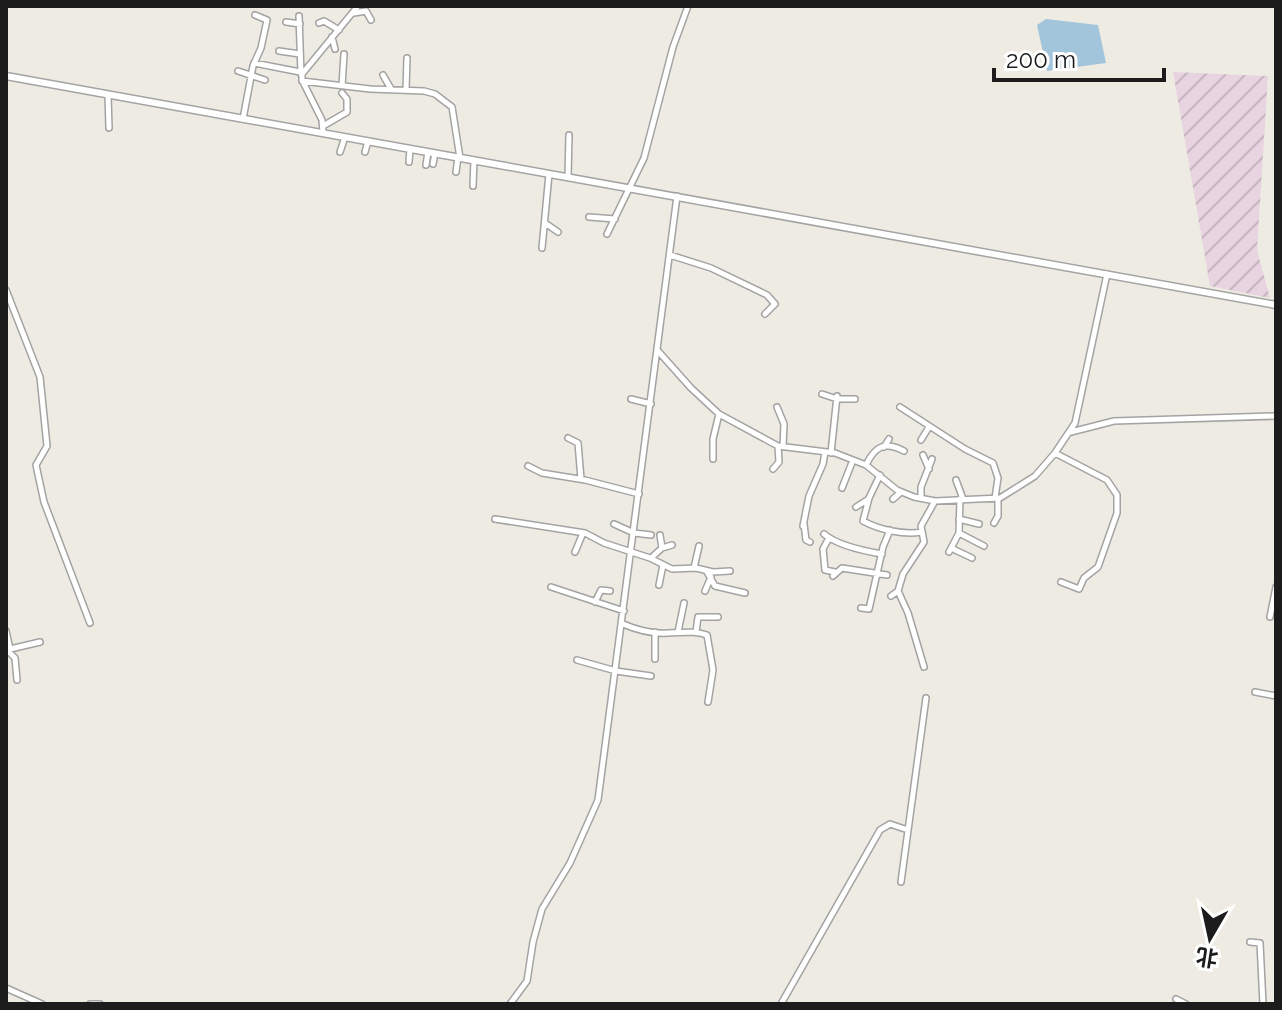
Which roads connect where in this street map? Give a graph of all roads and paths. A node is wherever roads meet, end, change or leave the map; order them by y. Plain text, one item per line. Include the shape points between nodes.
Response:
1 (688, 6) edge
2 (353, 11) edge
3 (255, 15) dead end
4 (299, 16) dead end
5 (371, 20) dead end
6 (286, 22) dead end
7 (319, 23) dead end
8 (300, 24) junction
9 (339, 30) junction
10 (332, 37) junction
11 (335, 49) dead end
12 (279, 51) dead end
13 (300, 54) junction
14 (344, 54) dead end
15 (407, 58) dead end
16 (254, 63) junction
17 (238, 71) dead end
18 (252, 75) junction
19 (383, 75) dead end
20 (6, 76) edge
21 (301, 76) junction
22 (265, 80) dead end
23 (342, 89) junction
24 (391, 89) junction
25 (406, 90) junction
26 (108, 95) junction
27 (243, 119) junction
28 (109, 128) dead end
29 (323, 129) junction
30 (569, 135) dead end
31 (345, 137) junction
32 (368, 141) junction
33 (410, 149) junction
34 (340, 152) dead end
35 (365, 152) dead end
36 (431, 153) junction
37 (459, 158) junction
38 (474, 160) junction
39 (409, 162) dead end
40 (429, 164) dead end
41 (456, 172) dead end
42 (549, 174) junction
43 (568, 177) junction
44 (473, 186) dead end
45 (631, 188) junction
46 (677, 196) junction
47 (589, 217) dead end
48 (616, 218) junction
49 (545, 222) junction
50 (558, 232) dead end
51 (607, 234) dead end
52 (542, 248) dead end
53 (670, 255) junction
54 (1107, 274) junction
55 (6, 290) edge
56 (1276, 305) edge
57 (765, 314) dead end
58 (657, 347) junction
59 (822, 394) dead end
60 (837, 397) junction
61 (631, 399) dead end
62 (855, 399) dead end
63 (651, 404) junction
64 (777, 407) dead end
65 (900, 407) dead end
66 (719, 414) junction
67 (1276, 416) edge
68 (929, 427) junction
69 (1070, 432) junction
70 (568, 438) dead end
71 (889, 439) dead end
72 (921, 440) dead end
73 (780, 446) junction
74 (884, 447) junction
75 (904, 451) dead end
76 (828, 452) junction
77 (1055, 453) junction
78 (923, 455) dead end
79 (713, 459) dead end
80 (932, 459) dead end
81 (853, 460) junction
82 (866, 465) junction
83 (528, 466) dead end
84 (773, 469) dead end
85 (929, 470) junction
86 (819, 472) junction
87 (880, 475) junction
88 (581, 479) junction
89 (822, 480) dead end
90 (956, 480) dead end
91 (842, 488) dead end
92 (901, 492) junction
93 (639, 494) junction
94 (921, 498) junction
95 (996, 498) junction
96 (893, 499) dead end
97 (962, 499) junction
98 (868, 500) junction
99 (935, 501) junction
100 (856, 507) dead end
101 (495, 519) dead end
102 (959, 519) junction
103 (994, 523) dead end
104 (614, 524) dead end
105 (979, 524) dead end
106 (890, 530) junction
107 (922, 532) junction
108 (583, 533) junction
109 (634, 533) junction
110 (959, 533) junction
111 (651, 535) dead end
112 (660, 535) dead end
113 (810, 542) dead end
114 (672, 545) dead end
115 (699, 546) dead end
116 (984, 546) dead end
117 (662, 548) junction
118 (632, 551) junction
119 (575, 552) dead end
120 (882, 554) junction
121 (651, 558) junction
122 (972, 558) dead end
123 (663, 565) junction
124 (694, 568) junction
125 (730, 571) dead end
126 (710, 572) junction
127 (877, 573) junction
128 (887, 575) dead end
129 (710, 579) junction
130 (1061, 582) dead end
131 (659, 585) dead end
132 (551, 587) dead end
133 (1276, 587) edge
134 (610, 591) dead end
135 (705, 591) dead end
136 (898, 591) junction
137 (745, 593) dead end
138 (891, 596) dead end
139 (595, 602) junction
140 (684, 603) dead end
141 (861, 608) dead end
142 (624, 611) junction
143 (718, 617) dead end
144 (1270, 617) dead end
145 (90, 623) dead end
146 (623, 624) junction
147 (6, 631) edge
148 (655, 632) junction
149 (678, 632) junction
150 (696, 632) junction
151 (40, 642) dead end
152 (8, 649) edge
153 (655, 659) dead end
154 (577, 660) dead end
155 (924, 667) dead end
156 (616, 671) junction
157 (651, 676) dead end
158 (17, 680) dead end
159 (1255, 692) dead end
160 (1276, 696) edge
161 (926, 698) dead end
162 (708, 702) dead end
163 (908, 830) junction
164 (901, 882) dead end
165 (1250, 942) dead end
166 (6, 988) edge
167 (1176, 999) dead end
168 (42, 1004) edge
169 (90, 1004) edge
170 (100, 1004) edge
171 (510, 1004) edge
172 (781, 1004) edge
173 (1186, 1004) edge
174 (1263, 1004) edge

1 - 45 street
2 - 5 street via 366,11
2 - 9 street
3 - 16 street via 267,20
4 - 8 street
6 - 8 street
7 - 9 street
8 - 13 street
9 - 10 street
10 - 11 street
10 - 21 street
12 - 13 street
13 - 21 street
14 - 23 street
15 - 25 street
16 - 18 street
16 - 21 street
17 - 18 street
18 - 22 street
18 - 27 street
19 - 24 street
20 - 26 street
21 - 23 street
21 - 29 street
23 - 24 street
23 - 29 street via 347,112
24 - 25 street
25 - 37 street via 428,92 450,103
26 - 27 street
26 - 28 street
27 - 29 street
29 - 31 street
30 - 43 street
31 - 32 street
31 - 34 street
32 - 33 street
32 - 35 street
33 - 36 street
33 - 39 street
36 - 37 street
36 - 40 street
37 - 38 street
37 - 41 street
38 - 42 street
38 - 44 street
42 - 43 street
42 - 49 street
43 - 45 street
45 - 46 street
45 - 48 street
46 - 53 street
46 - 54 street
47 - 48 street
48 - 51 street
49 - 50 street
49 - 52 street
53 - 57 street via 767,295 775,304
53 - 58 street
54 - 56 street
54 - 69 street via 1079,412
55 - 145 street via 40,377 47,446 36,465 44,502
58 - 63 street
58 - 66 street
59 - 60 street
60 - 62 street
60 - 76 street
61 - 63 street
63 - 93 street
64 - 73 street via 784,427
65 - 68 street
66 - 73 street
66 - 79 street
67 - 69 street via 1114,421
68 - 72 street
68 - 95 street via 993,463
69 - 77 street
70 - 88 street via 578,443
71 - 74 street
73 - 76 street
73 - 84 street
74 - 75 street
74 - 82 street via 874,448
76 - 81 street
76 - 86 street
77 - 95 street via 1035,476
77 - 130 street via 1107,480 1118,502 1097,569 1079,589
78 - 85 street
80 - 85 street
81 - 82 street
81 - 91 street
82 - 87 street
83 - 88 street
85 - 94 street
86 - 89 street
86 - 113 street via 803,525
87 - 92 street
87 - 98 street
88 - 93 street
90 - 97 street
92 - 94 street
92 - 96 street
93 - 109 street
94 - 99 street
95 - 97 street
95 - 103 street
97 - 99 street
97 - 102 street
98 - 100 street
98 - 106 street via 863,521
99 - 107 street
101 - 108 street
102 - 105 street
102 - 110 street
104 - 109 street
106 - 107 street
106 - 120 street
107 - 136 street via 924,542
108 - 118 street
108 - 119 street
109 - 111 street
109 - 118 street
110 - 116 street
110 - 122 street via 950,550
112 - 117 street
114 - 117 street
115 - 124 street
117 - 121 street
118 - 121 street
118 - 142 street
120 - 127 street
120 - 127 street via 826,536 825,570
121 - 123 street
123 - 124 street
123 - 131 street
124 - 126 street
125 - 126 street
126 - 129 street
127 - 128 street
127 - 141 street via 869,609
129 - 135 street
129 - 137 street via 715,586
132 - 139 street
133 - 144 street
134 - 139 street via 601,590
136 - 138 street
136 - 155 street
139 - 142 street
140 - 149 street
142 - 146 street
143 - 150 street via 698,617
146 - 148 street
146 - 156 street
147 - 152 street
148 - 149 street
148 - 153 street
149 - 150 street
150 - 162 street via 707,635 711,653
151 - 152 street
152 - 158 street via 15,658
154 - 156 street
156 - 157 street
156 - 171 street via 598,800 542,909 527,981
159 - 160 street
161 - 163 street
163 - 164 street
163 - 172 street via 890,824 880,830
165 - 174 street via 1260,943
166 - 168 street
167 - 173 street
169 - 170 street

